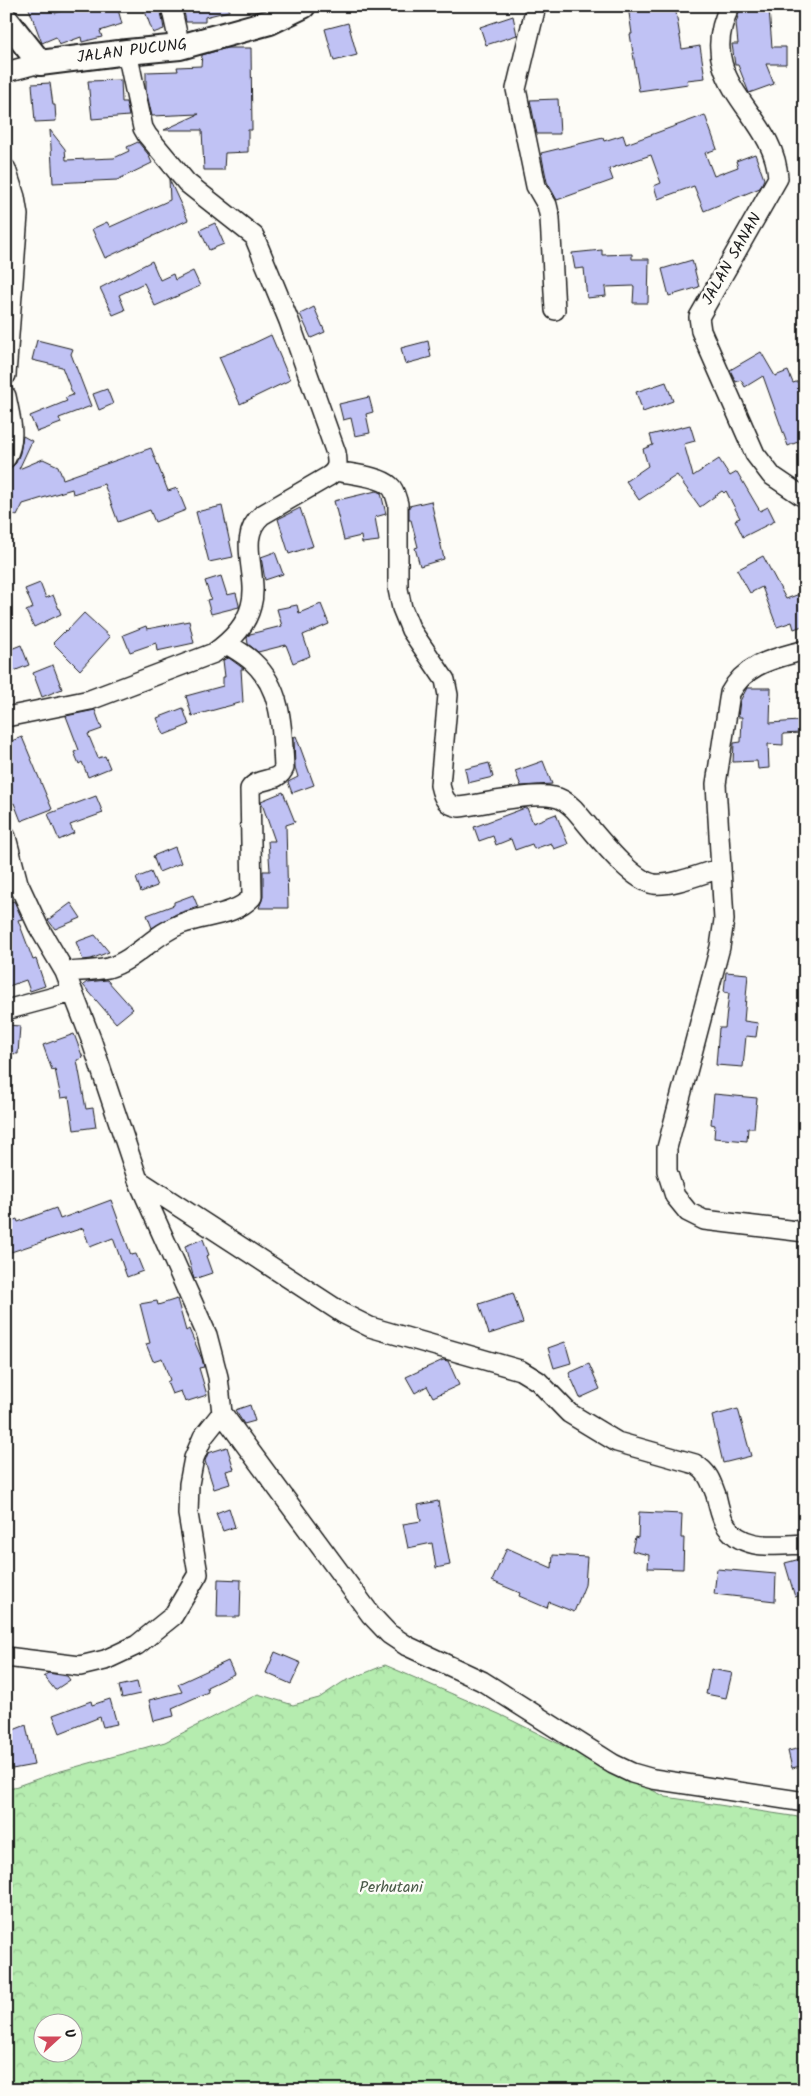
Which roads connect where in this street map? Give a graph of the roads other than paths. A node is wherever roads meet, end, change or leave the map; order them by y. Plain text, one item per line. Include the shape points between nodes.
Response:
1 (171, 6) edge
2 (302, 6) edge
3 (536, 6) edge
4 (730, 6) edge
5 (6, 20) edge
6 (180, 47) junction
7 (127, 52) junction
8 (40, 63) junction
9 (6, 72) edge
10 (6, 169) edge
11 (556, 310) dead end
12 (6, 375) edge
13 (6, 396) edge
14 (6, 458) edge
15 (336, 471) junction
16 (805, 498) edge
17 (227, 644) junction
18 (805, 650) edge
19 (6, 717) edge
20 (6, 837) edge
21 (721, 868) junction
22 (65, 972) junction
23 (73, 992) junction
24 (6, 1010) edge
25 (138, 1180) junction
26 (805, 1232) edge
27 (222, 1414) junction
28 (805, 1544) edge
29 (6, 1657) edge
30 (805, 1802) edge

1 - 6 street
2 - 6 main road, JALAN PUCUNG via 270,22
3 - 11 street via 516,89 536,186 550,218
4 - 16 street, JALAN SANAN via 719,57 728,80 772,150 778,178 699,317 701,332 755,454 771,474
5 - 8 main road
6 - 7 main road, JALAN PUCUNG
7 - 8 main road, JALAN PUCUNG
7 - 15 street via 147,135 187,183 254,236 289,321 336,453
8 - 9 street
10 - 12 street via 18,215
13 - 14 street via 12,433
15 - 17 street via 262,514 254,522 248,542 252,605 246,620
15 - 21 street via 378,480 390,485 395,494 398,504 398,589 402,608 411,630 445,680 448,695 440,785 443,798 450,806 541,795 556,797 567,802 639,879 666,884
17 - 19 street via 214,653 90,700
17 - 22 street via 252,661 266,678 278,701 282,728 282,774 257,782 250,789 252,897 246,905 170,928 122,962 107,968
18 - 21 street via 749,670 737,680 730,693 716,784
20 - 22 street via 18,883
21 - 26 street via 724,920 720,947 667,1148 667,1171 675,1196 688,1212 704,1220
22 - 23 street
23 - 24 street
23 - 25 street
25 - 27 street via 207,1335 218,1377
25 - 28 street via 344,1314 370,1327 520,1370 538,1381 569,1413 617,1442 695,1464 712,1481 723,1520 731,1533 743,1540 759,1545
27 - 29 street via 203,1437 194,1458 188,1514 198,1574 173,1616 137,1645 105,1660 80,1666
27 - 30 street via 371,1615 389,1634 407,1646 482,1681 632,1774

